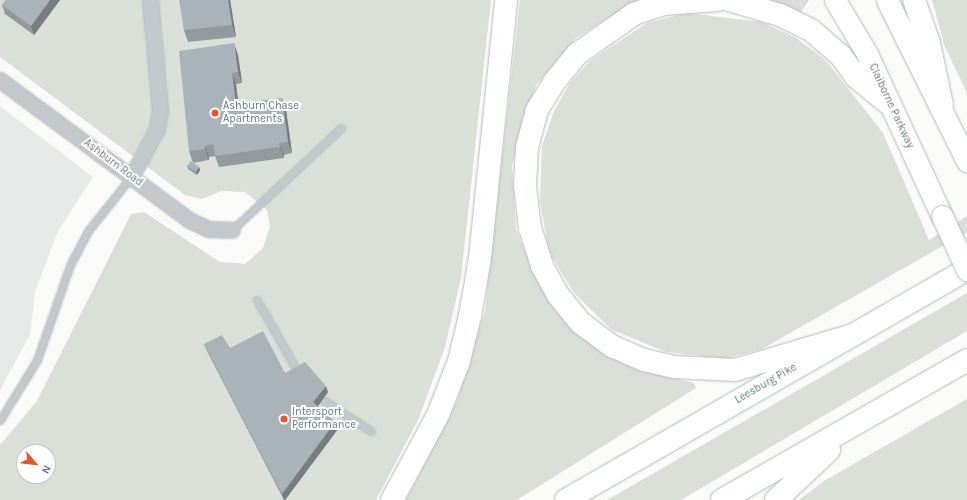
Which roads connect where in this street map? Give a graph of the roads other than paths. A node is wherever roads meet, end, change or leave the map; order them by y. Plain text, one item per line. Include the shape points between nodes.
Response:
1 (150, 0) edge
2 (506, 0) edge
3 (717, 0) edge
4 (729, 0) edge
5 (835, 0) edge
6 (887, 0) edge
7 (914, 0) edge
8 (0, 80) edge
9 (888, 103) junction
10 (942, 105) junction
11 (341, 128) dead end
12 (967, 161) edge
13 (130, 177) junction
14 (232, 230) joint
15 (967, 269) edge
16 (257, 300) dead end
17 (853, 335) junction
18 (967, 360) edge
19 (299, 374) edge
20 (323, 400) edge
21 (878, 411) junction
22 (0, 420) edge
23 (371, 431) dead end
24 (392, 500) edge
25 (566, 500) edge
26 (722, 500) edge
27 (776, 500) edge

1 - 13 street via 160,110 157,129
2 - 24 highway via 480,258 470,316 459,361 438,415
3 - 17 highway via 664,4 634,14 577,54 555,81 537,110 527,147 525,186 530,228 542,266 558,295 581,322 612,346 644,360 675,367 735,370
4 - 9 highway via 780,15 811,30 841,56 856,77
5 - 9 main road, Claiborne Parkway via 867,54
6 - 10 main road
7 - 10 highway via 929,43
8 - 13 street, Ashburn Road
9 - 15 main road, Claiborne Parkway, bridge
10 - 12 main road
11 - 14 lane
13 - 14 street, Ashburn Road via 190,220 208,229
13 - 22 lane via 88,231 70,265 37,360
15 - 17 highway, Leesburg Pike
16 - 19 lane
17 - 25 highway, Leesburg Pike
18 - 21 highway
20 - 23 lane
21 - 26 highway
21 - 27 highway via 817,460

